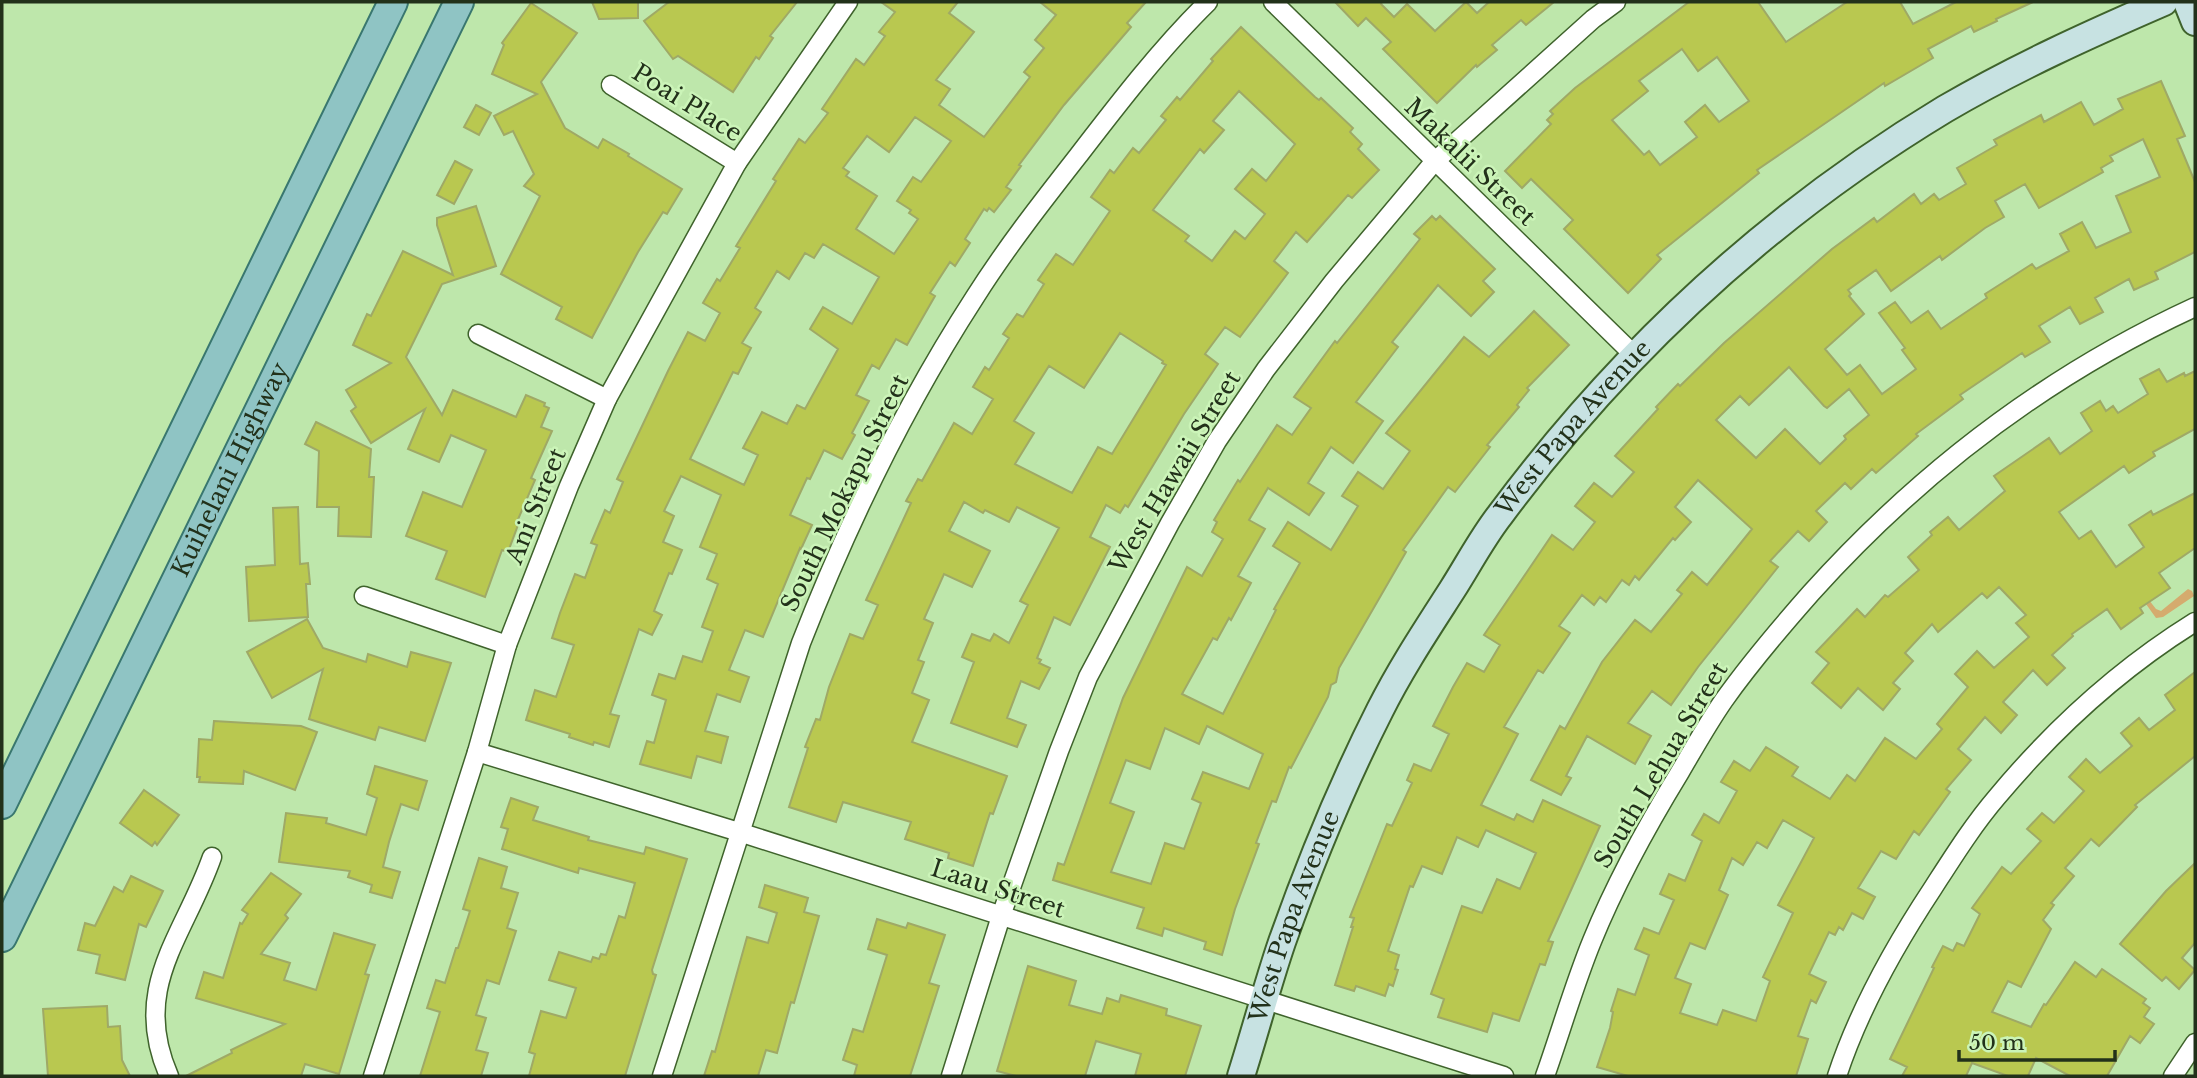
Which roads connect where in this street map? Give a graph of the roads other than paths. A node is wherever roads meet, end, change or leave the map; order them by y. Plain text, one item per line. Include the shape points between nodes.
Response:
1 (393, 2) edge
2 (459, 2) edge
3 (848, 2) edge
4 (1208, 2) edge
5 (1273, 2) edge
6 (1616, 2) edge
7 (2164, 2) edge
8 (2187, 2) edge
9 (2195, 22) edge
10 (611, 85) dead end
11 (1434, 162) junction
12 (737, 163) junction
13 (2195, 307) edge
14 (478, 334) dead end
15 (1634, 355) junction
16 (607, 399) junction
17 (364, 596) dead end
18 (2195, 622) edge
19 (507, 645) junction
20 (477, 752) junction
21 (2, 804) edge
22 (739, 832) junction
23 (212, 857) dead end
24 (1001, 916) junction
25 (2, 937) edge
26 (1265, 1000) junction
27 (2195, 1043) edge
28 (169, 1076) edge
29 (373, 1076) edge
30 (662, 1076) edge
31 (951, 1076) edge
32 (1241, 1076) edge
33 (1504, 1076) edge
34 (1545, 1076) edge
35 (1837, 1076) edge
36 (2173, 1076) edge

1 - 21 main road
2 - 25 main road, Kuihelani Highway
3 - 12 street, Ani Street
4 - 22 street, South Mokapu Street via 1106,120 1009,248 918,394 822,591
5 - 11 street, Makalii Street
6 - 11 street, West Hawaii Street
7 - 15 street, West Papa Avenue via 2029,64 1886,146 1763,236
8 - 9 street
10 - 12 street, Poai Place
11 - 15 street, Makalii Street
11 - 24 street, West Hawaii Street via 1265,369 1217,441 1088,677
12 - 16 street, Ani Street
13 - 34 street, South Lehua Street via 2103,355 1955,454 1856,544 1765,645 1723,701 1623,873 1591,942
14 - 16 street
15 - 26 street, West Papa Avenue via 1498,517 1404,665 1327,824
16 - 19 street, Ani Street
17 - 19 street
18 - 35 street via 2090,702 1996,797 1941,874 1882,971 1850,1036
19 - 20 street, Ani Street
20 - 22 street, Laau Street
20 - 29 street, Ani Street
22 - 24 street, Laau Street
22 - 30 street, South Mokapu Street
23 - 28 street via 160,974 155,999 154,1025
24 - 26 street, Laau Street
24 - 31 street, West Hawaii Street
26 - 32 street, West Papa Avenue
26 - 33 street, Laau Street
27 - 36 street

